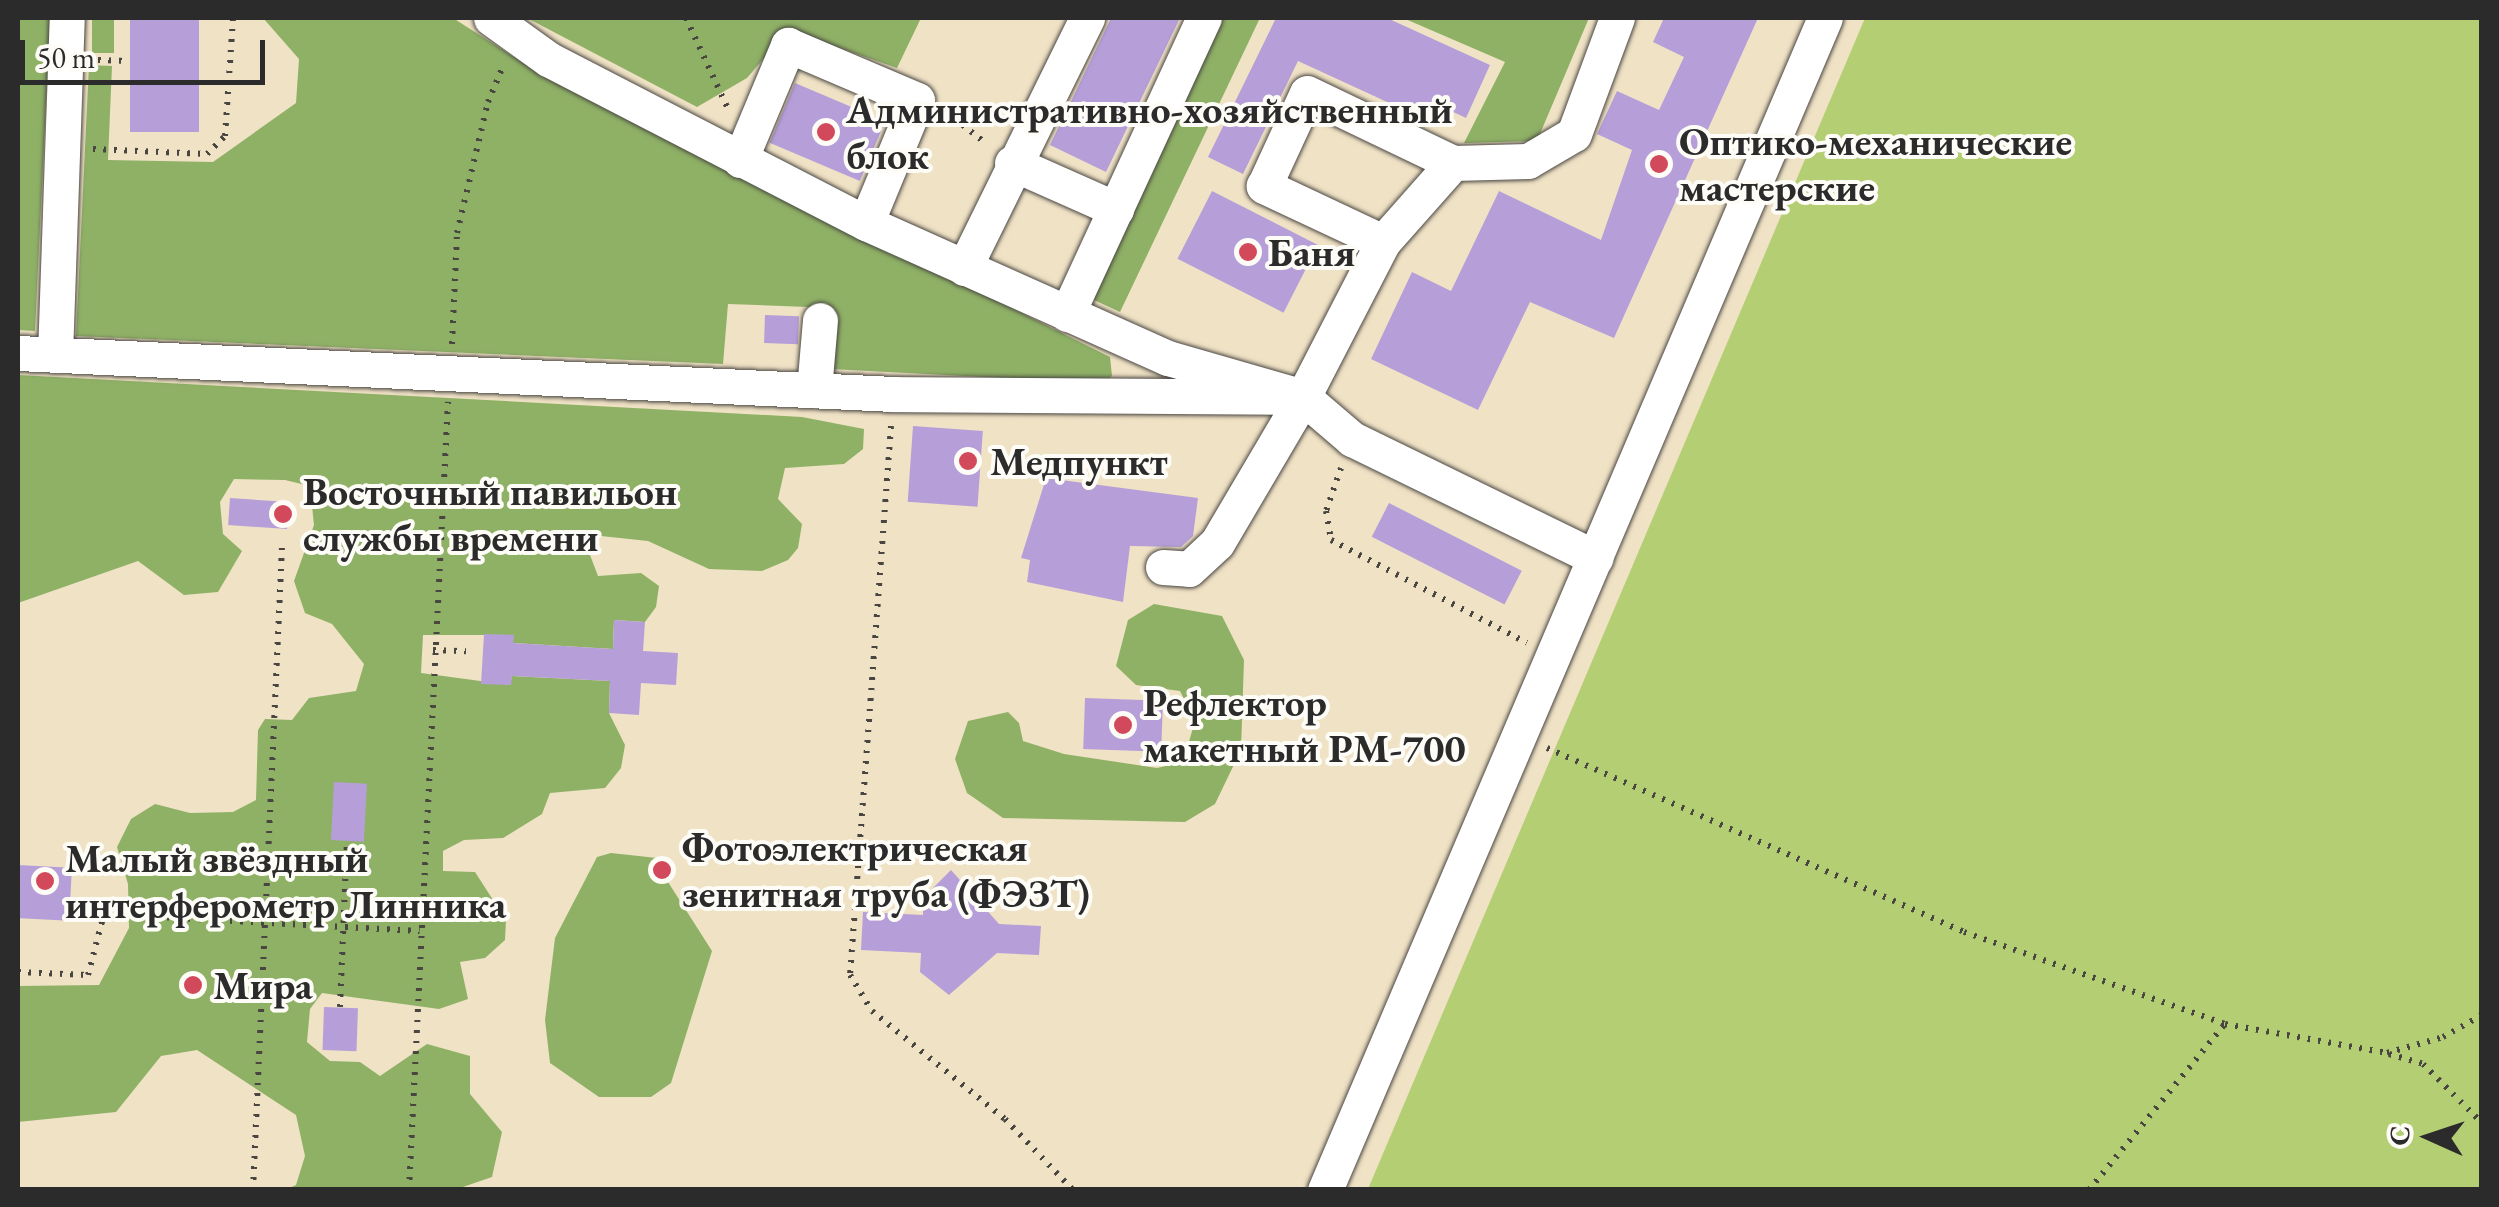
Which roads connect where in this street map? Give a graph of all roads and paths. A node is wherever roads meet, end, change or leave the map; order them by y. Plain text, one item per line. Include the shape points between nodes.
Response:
1 (68, 18) edge
2 (233, 18) edge
3 (686, 18) edge
4 (1087, 18) edge
5 (1204, 18) edge
6 (1617, 18) edge
7 (1824, 18) edge
8 (503, 26) edge
9 (64, 148) junction
10 (742, 153) junction
11 (1012, 162) junction
12 (1453, 163) junction
13 (1116, 209) junction
14 (866, 222) junction
15 (1383, 242) junction
16 (964, 268) junction
17 (1068, 314) junction
18 (820, 320) dead end
19 (18, 353) edge
20 (55, 355) junction
21 (1168, 358) junction
22 (450, 378) junction
23 (814, 390) junction
24 (894, 394) junction
25 (1155, 397) junction
26 (1304, 397) junction
27 (1352, 438) junction
28 (282, 546) dead end
29 (1596, 558) junction
30 (1163, 568) dead end
31 (433, 650) junction
32 (466, 651) dead end
33 (1554, 657) junction
34 (1519, 735) junction
35 (347, 840) dead end
36 (265, 923) junction
37 (344, 927) junction
38 (420, 931) junction
39 (18, 972) edge
40 (224, 989) dead end
41 (262, 990) junction
42 (340, 1008) dead end
43 (2482, 1016) edge
44 (2225, 1024) junction
45 (2387, 1053) junction
46 (2482, 1123) edge
47 (254, 1190) edge
48 (408, 1190) edge
49 (1073, 1190) edge
50 (1325, 1190) edge
51 (2088, 1190) edge

1 - 9 lane
2 - 9 path via 225,136 207,154
3 - 10 path
4 - 11 lane
5 - 13 lane
6 - 12 lane via 1574,134 1528,161
7 - 29 lane
8 - 10 lane via 548,58
8 - 22 path via 458,233
9 - 20 lane
10 - 14 lane
10 - 14 lane via 788,45 917,100
11 - 13 lane
11 - 16 lane
12 - 15 lane
12 - 15 lane via 1307,92 1264,186
13 - 17 lane
14 - 16 lane
15 - 26 lane
16 - 17 lane
17 - 21 lane
18 - 23 lane
19 - 20 lane
20 - 22 lane
21 - 25 lane via 1176,374 1173,388
21 - 26 lane
22 - 23 lane
22 - 31 path
23 - 24 lane
24 - 25 lane
24 - 49 path via 850,975 858,993 1005,1119
25 - 26 lane
26 - 27 lane
26 - 30 lane via 1217,543 1189,569
27 - 29 lane
27 - 33 path via 1326,512 1331,540
28 - 36 path
29 - 33 lane
31 - 32 path
31 - 38 path
33 - 34 lane
34 - 44 path via 1964,932
34 - 50 lane
35 - 37 path
36 - 37 path
36 - 39 path via 104,914 88,975
36 - 41 path
37 - 38 path
37 - 42 path
38 - 48 path
40 - 41 path
41 - 47 path
43 - 45 path via 2443,1037
44 - 45 path
44 - 51 path
45 - 46 path via 2423,1064

